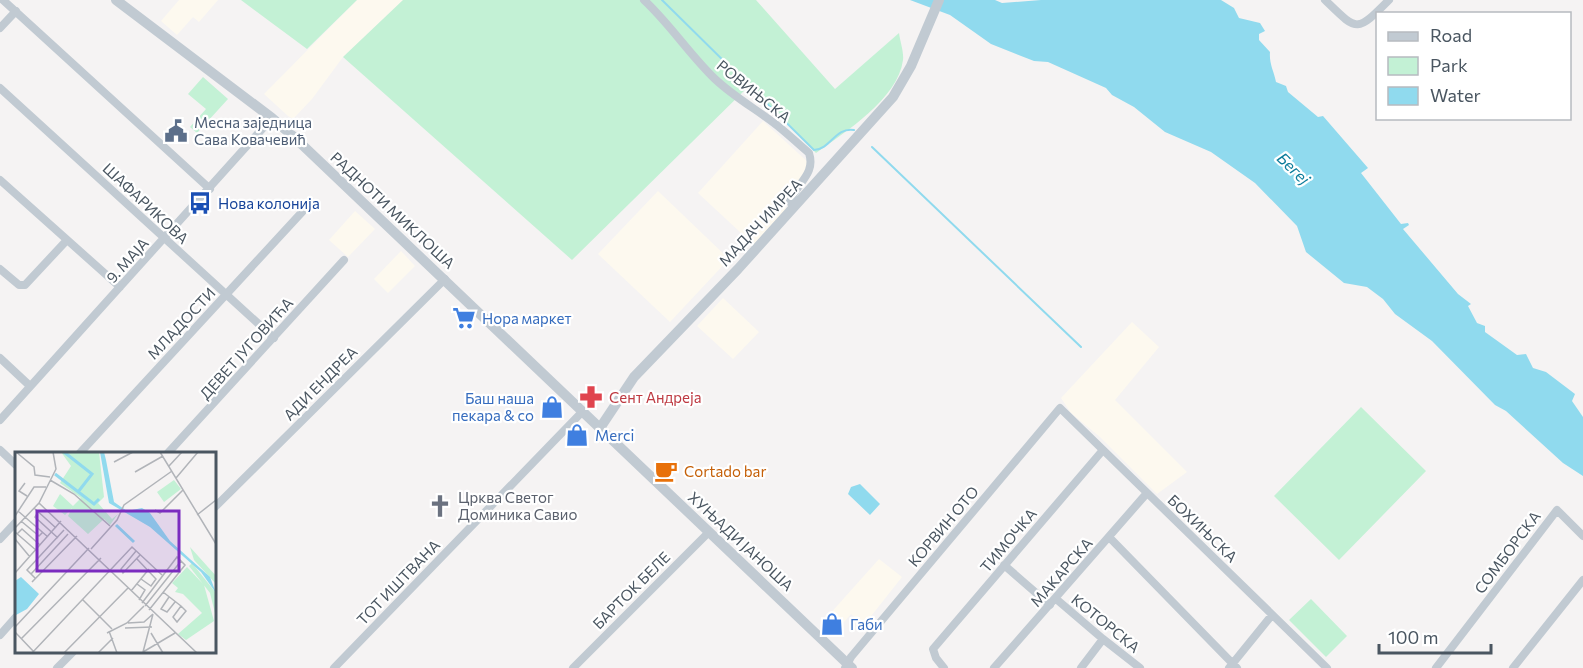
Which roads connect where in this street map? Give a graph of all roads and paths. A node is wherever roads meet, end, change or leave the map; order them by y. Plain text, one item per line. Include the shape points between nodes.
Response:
1 (3, 0) edge
2 (116, 0) edge
3 (644, 0) edge
4 (939, 0) edge
5 (1325, 0) edge
6 (1389, 0) edge
7 (16, 11) junction
8 (1377, 12) edge
9 (1376, 13) edge
10 (0, 28) edge
11 (0, 88) edge
12 (272, 118) junction
13 (0, 180) edge
14 (210, 189) junction
15 (793, 208) junction
16 (303, 211) dead end
17 (164, 239) junction
18 (67, 240) junction
19 (344, 260) dead end
20 (0, 269) edge
21 (445, 279) junction
22 (120, 287) junction
23 (226, 294) junction
24 (274, 338) junction
25 (0, 358) edge
26 (30, 386) junction
27 (1060, 408) joint
28 (582, 412) junction
29 (0, 420) edge
30 (600, 428) junction
31 (0, 450) edge
32 (1103, 450) junction
33 (80, 452) edge
34 (168, 452) edge
35 (15, 464) edge
36 (1147, 493) junction
37 (216, 506) edge
38 (15, 523) edge
39 (709, 532) junction
40 (1583, 536) edge
41 (1109, 537) junction
42 (0, 539) edge
43 (1004, 565) junction
44 (1583, 580) edge
45 (1052, 602) junction
46 (1272, 615) junction
47 (15, 618) edge
48 (0, 635) edge
49 (1103, 639) junction
50 (71, 653) edge
51 (848, 666) edge
52 (1233, 666) edge
53 (57, 668) edge
54 (334, 668) edge
55 (573, 668) edge
56 (944, 668) edge
57 (994, 668) edge
58 (1081, 668) edge
59 (1140, 668) edge
60 (1327, 668) edge
61 (1436, 668) edge
62 (1513, 668) edge

1 - 7 street
2 - 12 street, РАДНОТИ МИКЛОША
3 - 15 street, РОВИЊСКА via 716,80 809,153 811,167 789,201
4 - 15 street, МАДАЧ ИМРЕА via 893,98
5 - 9 street via 1349,23 1360,24
6 - 8 street
7 - 10 street
7 - 14 street
11 - 17 street, ШАФАРИКОВА
12 - 14 street, 9. МАЈА
12 - 21 street, РАДНОТИ МИКЛОША
13 - 18 street
14 - 17 street, 9. МАЈА
15 - 30 street, МАДАЧ ИМРЕА via 634,377
16 - 23 street, МЛАДОСТИ
17 - 22 street, 9. МАЈА
17 - 23 street, ШАФАРИКОВА
18 - 20 street via 25,285 19,285
18 - 22 street
19 - 24 street, ДЕВЕТ ЈУГОВИЋА
21 - 28 street, РАДНОТИ МИКЛОША
21 - 37 street, АДИ ЕНДРЕА
22 - 26 street, 9. МАЈА
23 - 24 street, ШАФАРИКОВА
23 - 33 street, МЛАДОСТИ
24 - 34 street, ДЕВЕТ ЈУГОВИЋА
25 - 26 street
26 - 29 street, 9. МАЈА
27 - 32 street, БОХИЊСКА
27 - 51 street, КОРВИН ОТО
28 - 30 street, ХУЊАДИ ЈАНОША
28 - 54 street, ТОТ ИШТВАНА
30 - 39 street, ХУЊАДИ ЈАНОША
31 - 35 street
32 - 36 street, БОХИЊСКА
32 - 43 street, ТИМОЧКА
36 - 41 street, МАКАРСКА
36 - 46 street, БОХИЊСКА
38 - 42 street
39 - 51 street, ХУЊАДИ ЈАНОША
39 - 55 street, БАРТОК БЕЛЕ
40 - 61 street, СОМБОРСКА via 1557,510
41 - 45 street, МАКАРСКА
41 - 52 street
43 - 45 street, КОТОРСКА
43 - 56 street, ТИМОЧКА via 933,649
44 - 62 street
45 - 49 street, КОТОРСКА
45 - 57 street, МАКАРСКА
46 - 52 street
46 - 60 street, БОХИЊСКА
47 - 48 street
49 - 58 street
49 - 59 street, КОТОРСКА
50 - 53 street

